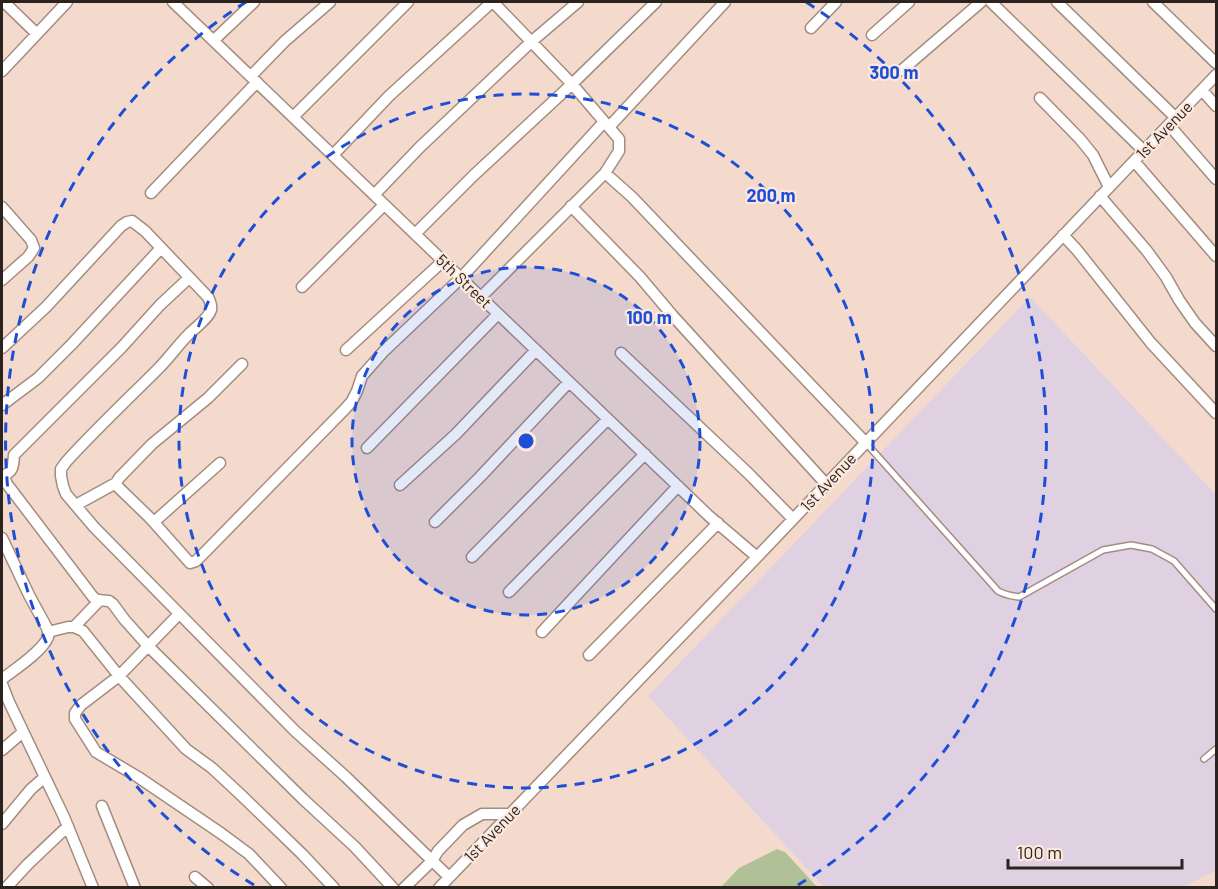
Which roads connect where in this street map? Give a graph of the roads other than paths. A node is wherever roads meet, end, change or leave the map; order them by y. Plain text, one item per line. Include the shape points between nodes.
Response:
1 (4, 2) edge
2 (67, 2) edge
3 (176, 2) edge
4 (254, 2) edge
5 (330, 2) edge
6 (408, 2) edge
7 (492, 2) edge
8 (578, 2) edge
9 (656, 2) edge
10 (725, 2) edge
11 (836, 2) edge
12 (909, 2) edge
13 (981, 2) edge
14 (991, 2) edge
15 (1057, 2) edge
16 (1153, 2) edge
17 (811, 28) dead end
18 (37, 34) junction
19 (872, 35) dead end
20 (214, 40) junction
21 (531, 42) junction
22 (1216, 63) edge
23 (902, 70) dead end
24 (2, 71) edge
25 (1216, 75) edge
26 (254, 79) junction
27 (572, 84) junction
28 (1202, 90) junction
29 (1040, 98) dead end
30 (1216, 106) edge
31 (293, 117) junction
32 (1172, 121) junction
33 (606, 125) junction
34 (1144, 151) junction
35 (333, 155) junction
36 (1134, 161) junction
37 (605, 173) junction
38 (1216, 179) edge
39 (1109, 187) junction
40 (151, 193) dead end
41 (374, 195) junction
42 (1100, 196) junction
43 (384, 204) junction
44 (2, 207) edge
45 (572, 207) junction
46 (415, 234) junction
47 (1063, 235) junction
48 (161, 248) junction
49 (1216, 256) edge
50 (443, 261) junction
51 (189, 278) junction
52 (461, 278) junction
53 (2, 280) edge
54 (302, 287) dead end
55 (481, 297) junction
56 (498, 314) junction
57 (1216, 346) edge
58 (2, 348) edge
59 (346, 350) dead end
60 (536, 350) junction
61 (621, 353) dead end
62 (242, 364) dead end
63 (569, 382) junction
64 (2, 405) edge
65 (1216, 413) edge
66 (608, 419) junction
67 (865, 442) junction
68 (367, 448) dead end
69 (645, 454) junction
70 (220, 463) dead end
71 (2, 475) edge
72 (116, 483) junction
73 (826, 484) junction
74 (400, 485) dead end
75 (678, 486) junction
76 (76, 505) junction
77 (793, 519) junction
78 (154, 522) junction
79 (435, 522) dead end
80 (718, 523) junction
81 (2, 538) edge
82 (472, 557) dead end
83 (757, 557) junction
84 (509, 592) dead end
85 (100, 600) junction
86 (1216, 609) edge
87 (179, 614) junction
88 (74, 627) junction
89 (48, 632) junction
90 (542, 632) dead end
91 (148, 646) junction
92 (590, 655) dead end
93 (119, 676) junction
94 (2, 684) edge
95 (23, 732) junction
96 (1216, 749) edge
97 (2, 750) edge
98 (1204, 759) dead end
99 (45, 777) junction
100 (102, 806) dead end
101 (510, 814) junction
102 (2, 824) edge
103 (68, 826) junction
104 (432, 861) junction
105 (195, 877) dead end
106 (449, 877) junction
107 (6, 888) edge
108 (93, 888) edge
109 (135, 888) edge
110 (208, 888) edge
111 (281, 888) edge
112 (334, 888) edge
113 (393, 888) edge
114 (404, 888) edge
115 (439, 888) edge

1 - 18 street
2 - 18 street
3 - 20 street, 5th Street
4 - 20 street
5 - 26 street via 285,41
6 - 31 street
7 - 21 street
7 - 35 street via 388,96
8 - 21 street
9 - 27 street
10 - 33 street
11 - 17 street
12 - 19 street
13 - 23 street
14 - 34 street
15 - 32 street
16 - 22 street
18 - 24 street
20 - 26 street, 5th Street
21 - 27 street
21 - 41 street
25 - 28 street, 1st Avenue
26 - 31 street, 5th Street
26 - 40 street
27 - 33 street
27 - 46 street
28 - 30 street
28 - 32 street, 1st Avenue
29 - 39 street via 1093,155
31 - 35 street, 5th Street
32 - 34 street, 1st Avenue
32 - 38 street
33 - 37 street via 619,139 619,151
33 - 52 street
34 - 36 street, 1st Avenue
35 - 41 street, 5th Street
36 - 39 street, 1st Avenue
36 - 49 street
37 - 45 street
37 - 67 street
39 - 42 street, 1st Avenue
41 - 43 street, 5th Street
42 - 47 street, 1st Avenue
42 - 57 street via 1147,251 1195,323
43 - 46 street, 5th Street
43 - 54 street
44 - 53 street via 34,248
45 - 55 street
45 - 73 street
46 - 50 street, 5th Street
47 - 65 street via 1151,343
47 - 67 street, 1st Avenue
48 - 51 street
48 - 58 street via 133,222 126,223
48 - 64 street via 38,378
50 - 52 street, 5th Street
50 - 59 street
51 - 71 street via 14,455 13,467
51 - 76 street via 211,302 210,313 61,469 66,494
52 - 55 street, 5th Street
52 - 78 street via 384,351 362,376 352,401 196,561 188,561
55 - 56 street, 5th Street
56 - 60 street, 5th Street
56 - 68 street
60 - 63 street, 5th Street
60 - 74 street via 456,434
61 - 77 street
62 - 72 street via 152,444
63 - 66 street, 5th Street
63 - 79 street
66 - 69 street, 5th Street
66 - 82 street
67 - 73 street, 1st Avenue
67 - 86 lane via 1004,594 1019,597 1103,550 1131,545 1152,549 1174,561
69 - 75 street, 5th Street
69 - 84 street
70 - 78 street
71 - 85 street via 93,597
72 - 76 street
72 - 78 street
73 - 77 street, 1st Avenue
75 - 80 street, 5th Street
75 - 90 street
76 - 87 street
77 - 83 street, 1st Avenue
80 - 83 street, 5th Street
80 - 92 street
81 - 89 street
83 - 101 street, 1st Avenue
85 - 88 street
85 - 91 street via 113,604
87 - 91 street
87 - 104 street
88 - 89 street
88 - 93 street via 83,631
89 - 94 street via 44,644
91 - 93 street
91 - 113 street
93 - 111 street via 75,713 96,752 222,834 249,854
93 - 112 street via 186,749 240,794
94 - 95 street
95 - 97 street
95 - 99 street
96 - 98 lane
99 - 102 street
99 - 103 street
100 - 109 street
101 - 104 street via 482,814 463,825
101 - 106 street, 1st Avenue
103 - 107 street
103 - 108 street
104 - 106 street
104 - 114 street
105 - 110 street
106 - 115 street, 1st Avenue

